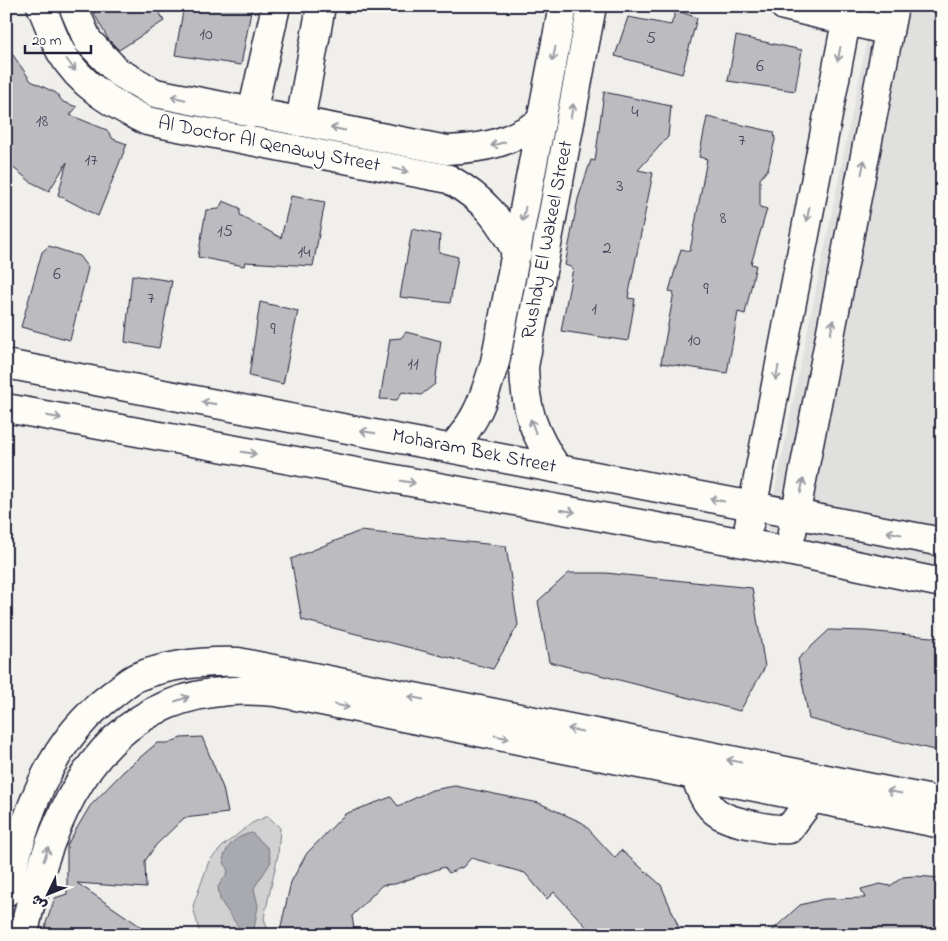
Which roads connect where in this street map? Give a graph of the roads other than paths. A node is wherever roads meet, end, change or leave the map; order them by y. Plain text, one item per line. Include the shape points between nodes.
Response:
1 (41, 6) edge
2 (73, 6) edge
3 (276, 6) edge
4 (321, 6) edge
5 (563, 6) edge
6 (592, 6) edge
7 (784, 6) edge
8 (847, 14) edge
9 (891, 19) edge
10 (220, 107) junction
11 (252, 113) junction
12 (300, 122) junction
13 (541, 122) junction
14 (215, 136) junction
15 (517, 253) junction
16 (495, 362) junction
17 (6, 364) edge
18 (524, 367) junction
19 (6, 408) edge
20 (452, 448) junction
21 (557, 468) junction
22 (751, 506) junction
23 (796, 514) junction
24 (942, 542) edge
25 (746, 543) junction
26 (788, 551) junction
27 (942, 582) edge
28 (135, 678) junction
29 (102, 703) junction
30 (156, 710) junction
31 (125, 730) junction
32 (696, 775) junction
33 (812, 798) junction
34 (942, 802) edge
35 (942, 824) edge
36 (6, 892) edge
37 (24, 935) edge

1 -> 14 street, Al Doctor Al Qenawy Street via 61,52 81,79 107,100 147,122
10 -> 2 street, Al Doctor Al Qenawy Street via 155,93 118,72 88,42
3 - 11 street
4 - 12 street
5 -> 13 street, Rushdy El Wakeel Street
18 -> 6 street, Rushdy El Wakeel Street
7 - 8 street
8 - 9 street
8 -> 22 street
23 -> 9 street
10 - 11 street, Al Doctor Al Qenawy Street
10 - 14 street
11 - 12 street, Al Doctor Al Qenawy Street
13 -> 12 street, Al Doctor Al Qenawy Street via 505,142 481,149 448,150
13 -> 15 street, Rushdy El Wakeel Street
14 -> 15 street, Al Doctor Al Qenawy Street via 449,179 473,193 499,220
15 - 16 street, Rushdy El Wakeel Street
16 - 18 street
16 - 20 street, Rushdy El Wakeel Street via 480,410
20 -> 17 street, Moharam Bek Street
21 -> 18 street, Rushdy El Wakeel Street via 531,422 525,396
19 -> 25 street, Moharam Bek Street
20 - 21 street, Moharam Bek Street
22 -> 21 street, Moharam Bek Street
22 - 23 street, Moharam Bek Street
22 - 25 street
24 -> 23 street, Moharam Bek Street
23 - 26 street
25 - 26 street, Moharam Bek Street
26 - 27 street, Moharam Bek Street
28 - 29 street
28 - 30 street via 141,697
34 -> 28 street via 238,662 203,661
29 - 31 street via 116,714
29 - 36 street via 69,736 38,787
30 - 31 street
30 -> 32 street via 184,698 214,691 246,689 276,692
37 -> 31 street via 29,906 56,824 76,787 101,754
32 - 33 street
32 - 33 street via 718,815 778,830 789,829
33 - 35 street

